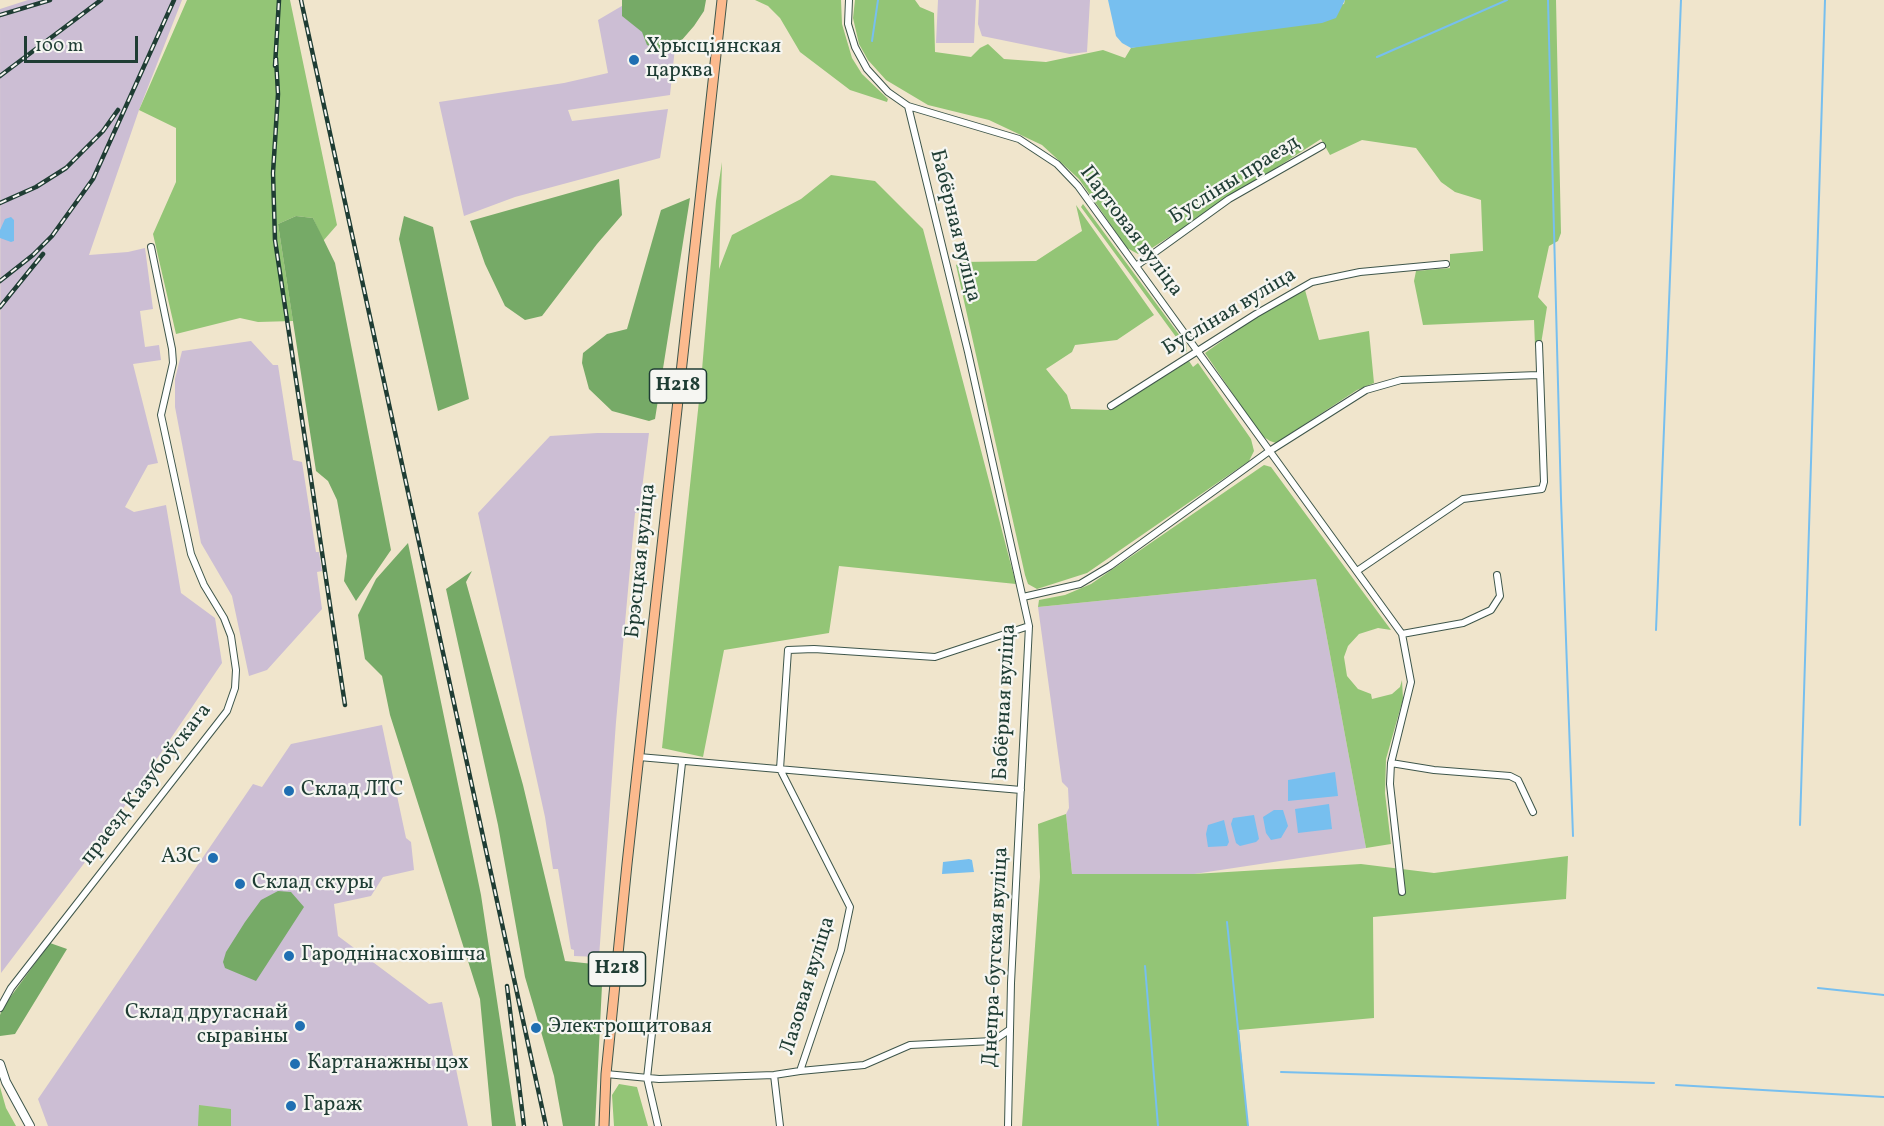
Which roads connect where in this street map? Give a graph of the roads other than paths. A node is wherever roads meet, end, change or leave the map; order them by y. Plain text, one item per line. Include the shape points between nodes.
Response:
1 (722, 0) edge
2 (849, 0) edge
3 (908, 106) junction
4 (1322, 146) dead end
5 (151, 247) dead end
6 (1446, 264) dead end
7 (1136, 266) junction
8 (1539, 344) dead end
9 (1197, 353) junction
10 (1538, 375) junction
11 (1111, 406) dead end
12 (1268, 452) junction
13 (1358, 571) junction
14 (1497, 575) dead end
15 (1023, 597) junction
16 (1029, 626) junction
17 (1402, 634) junction
18 (639, 757) junction
19 (682, 763) junction
20 (1391, 763) junction
21 (780, 769) junction
22 (1021, 790) junction
23 (1533, 812) dead end
24 (1402, 892) dead end
25 (0, 1008) edge
26 (1009, 1030) junction
27 (0, 1064) edge
28 (800, 1071) junction
29 (606, 1074) junction
30 (774, 1075) junction
31 (647, 1078) junction
32 (30, 1126) edge
33 (604, 1126) edge
34 (658, 1126) edge
35 (780, 1126) edge
36 (1008, 1126) edge

1 - 18 main road, Брэсцкая вуліца / Н218
2 - 3 street via 849,24 855,47 867,69 888,92
3 - 7 street, Партовая вуліца via 1019,139 1038,149 1078,186
3 - 15 street, Бабёрная вуліца
4 - 7 street, Бусліны праезд via 1229,200
5 - 25 street, праезд Казубоўскага via 173,363 161,415 191,554 231,636 235,688 227,711 18,979
6 - 9 street, Бусліная вуліца via 1360,272 1312,282
7 - 9 street, Партовая вуліца
8 - 10 street
9 - 11 street, Бусліная вуліца
9 - 12 street, Партовая вуліца
10 - 12 street via 1401,380 1380,385
10 - 13 street via 1544,482 1538,492 1463,498
12 - 13 street, Партовая вуліца
12 - 15 street via 1080,584
13 - 17 street, Партовая вуліца
14 - 17 street via 1500,596 1491,610 1463,623
15 - 16 street, Бабёрная вуліца
16 - 21 street via 934,657 814,648 788,650
16 - 22 street, Бабёрная вуліца
17 - 20 street, Партовая вуліца via 1411,682
18 - 19 street, Бабёрная вуліца
18 - 29 main road, Брэсцкая вуліца / Н218
19 - 21 street, Бабёрная вуліца
19 - 31 street
20 - 23 street via 1510,776 1518,780
20 - 24 street, Партовая вуліца
21 - 22 street, Бабёрная вуліца
21 - 28 street, Лазовая вуліца via 850,907 842,950
22 - 26 street, Днепра-бугская вуліца
26 - 28 street via 993,1041 910,1045 864,1065
26 - 36 street, Днепра-бугская вуліца
27 - 32 street
28 - 30 street, Лазовая вуліца
29 - 31 street, Лазовая вуліца
29 - 33 main road, Брэсцкая вуліца / Н218
30 - 31 street, Лазовая вуліца
30 - 35 street
31 - 34 street

